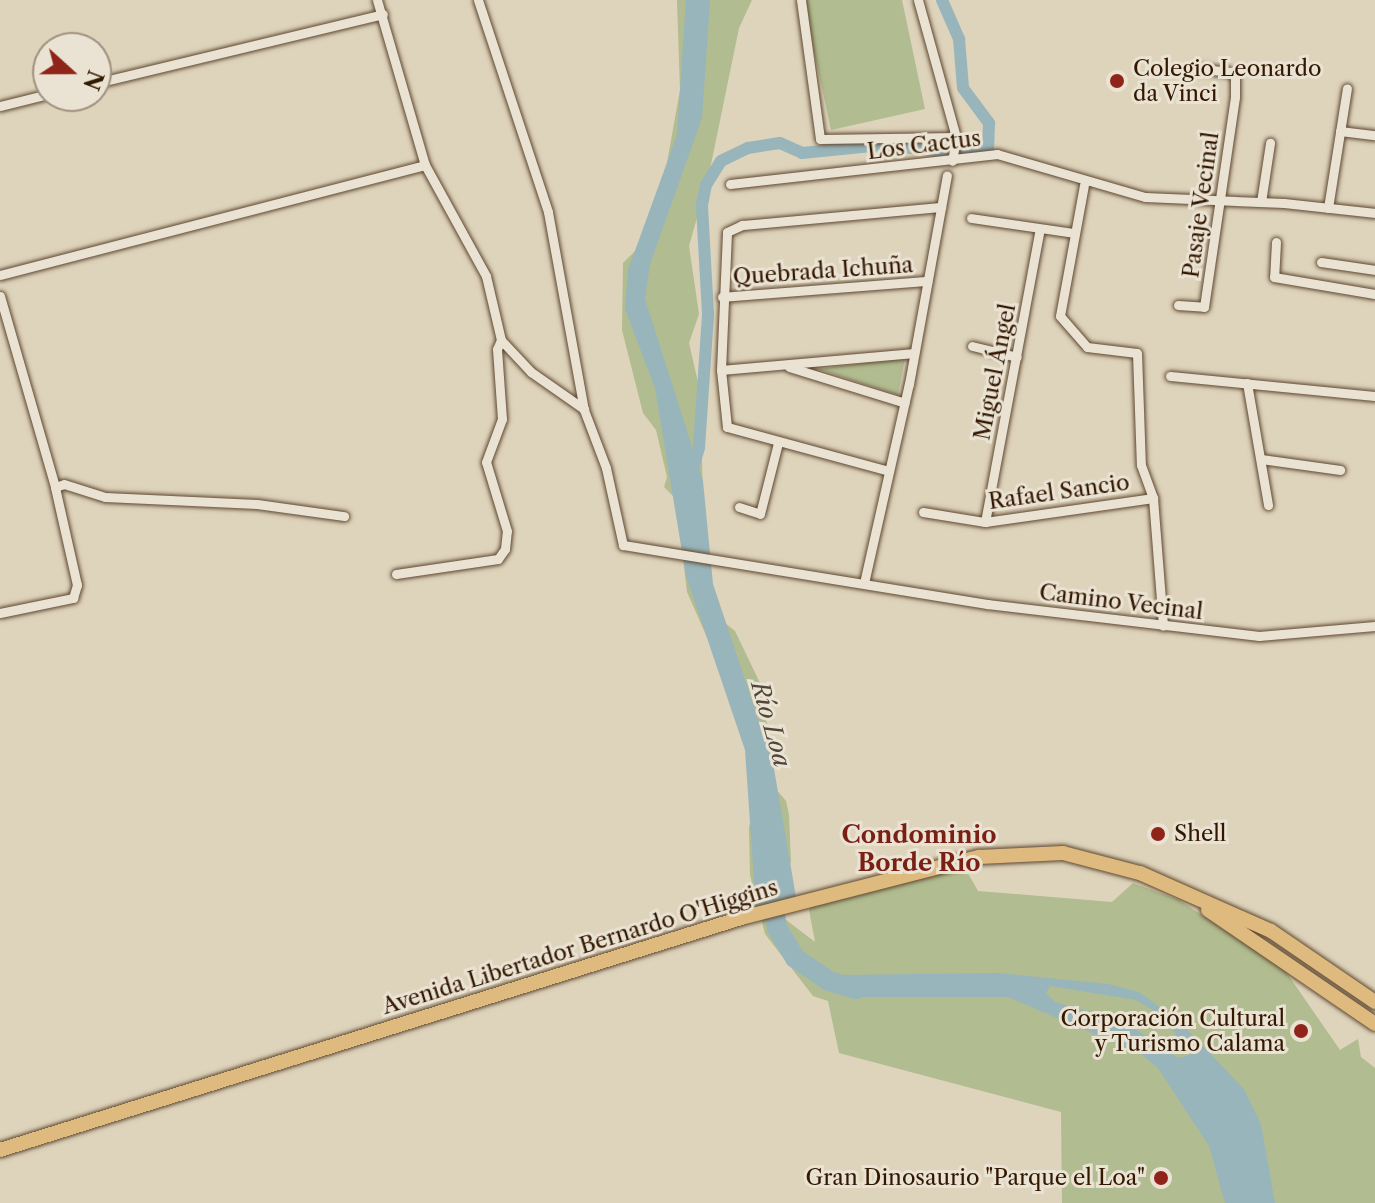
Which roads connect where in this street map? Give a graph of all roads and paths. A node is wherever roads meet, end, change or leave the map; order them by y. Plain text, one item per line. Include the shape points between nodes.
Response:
1 (377, 0) edge
2 (478, 0) edge
3 (801, 0) edge
4 (918, 0) edge
5 (383, 14) junction
6 (1195, 68) dead end
7 (112, 79) edge
8 (1347, 88) dead end
9 (32, 98) edge
10 (0, 106) edge
11 (1340, 131) junction
12 (1375, 135) edge
13 (956, 137) junction
14 (1270, 143) dead end
15 (952, 161) junction
16 (425, 165) junction
17 (947, 175) dead end
18 (730, 184) dead end
19 (1084, 185) dead end
20 (1219, 201) junction
21 (1261, 202) junction
22 (941, 207) junction
23 (1328, 208) junction
24 (1375, 213) edge
25 (971, 218) dead end
26 (1040, 229) junction
27 (1074, 233) junction
28 (1276, 242) dead end
29 (1321, 262) dead end
30 (1375, 270) edge
31 (0, 275) edge
32 (927, 281) junction
33 (1375, 294) edge
34 (0, 296) edge
35 (722, 297) junction
36 (1178, 305) dead end
37 (501, 340) junction
38 (972, 346) dead end
39 (914, 353) junction
40 (1017, 357) junction
41 (786, 366) junction
42 (721, 370) junction
43 (1170, 376) dead end
44 (1247, 383) junction
45 (1375, 396) edge
46 (905, 403) junction
47 (584, 410) junction
48 (778, 443) junction
49 (1261, 459) junction
50 (1340, 470) dead end
51 (889, 471) junction
52 (55, 487) junction
53 (1153, 498) junction
54 (1268, 505) dead end
55 (739, 507) dead end
56 (923, 512) dead end
57 (344, 516) dead end
58 (985, 522) junction
59 (396, 574) dead end
60 (864, 583) junction
61 (0, 613) edge
62 (1163, 626) junction
63 (1375, 626) edge
64 (1178, 890) junction
65 (1375, 1002) edge
66 (1375, 1024) edge
67 (0, 1150) edge

1 - 5 street
2 - 47 street via 548,212
3 - 13 street via 820,139
4 - 13 street
5 - 7 street
5 - 16 street
6 - 20 street, Pasaje Vecinal via 1235,77
8 - 11 street
9 - 10 street
11 - 12 street
11 - 23 street
13 - 15 street
14 - 21 street
15 - 18 street, Los Cactus
15 - 20 street, Los Cactus via 997,154 1145,197
16 - 31 street
16 - 37 street via 486,276
17 - 22 street
19 - 27 street
20 - 21 street, Los Cactus
20 - 36 street, Pasaje Vecinal via 1204,307
21 - 23 street, Los Cactus
22 - 32 street
22 - 35 street via 733,227 725,243
23 - 24 street, Los Cactus
25 - 26 street
26 - 27 street
26 - 40 street, Miguel Ángel
27 - 53 street via 1060,316 1087,347 1137,353 1141,465
28 - 33 street via 1274,277
29 - 30 street
32 - 35 street, Quebrada Ichuña
32 - 39 street
34 - 52 street
35 - 42 street
37 - 47 street via 531,372
37 - 59 street via 497,349 502,419 486,462 507,531 505,549 498,559
38 - 40 street
39 - 41 street
39 - 46 street
40 - 58 street, Miguel Ángel
41 - 42 street
41 - 46 street
42 - 48 street via 725,419 732,431
43 - 44 street
44 - 45 street
44 - 49 street
46 - 51 street
47 - 60 street, Camino Vecinal via 606,468 623,545 725,557
48 - 51 street
48 - 55 street via 760,514
49 - 50 street
49 - 54 street
51 - 60 street
52 - 57 street via 64,484 105,497 257,504
52 - 61 street via 77,585 73,598
53 - 58 street, Rafael Sancio
53 - 62 street
56 - 58 street, Rafael Sancio
60 - 62 street, Camino Vecinal
62 - 63 street, Camino Vecinal via 1259,636
64 - 65 main road, Avenida Libertador Bernardo O'Higgins via 1271,931
64 - 66 main road, Avenida Libertador Bernardo O'Higgins
64 - 67 main road, Avenida Libertador Bernardo O'Higgins via 1109,864 1043,852 967,859 741,918

